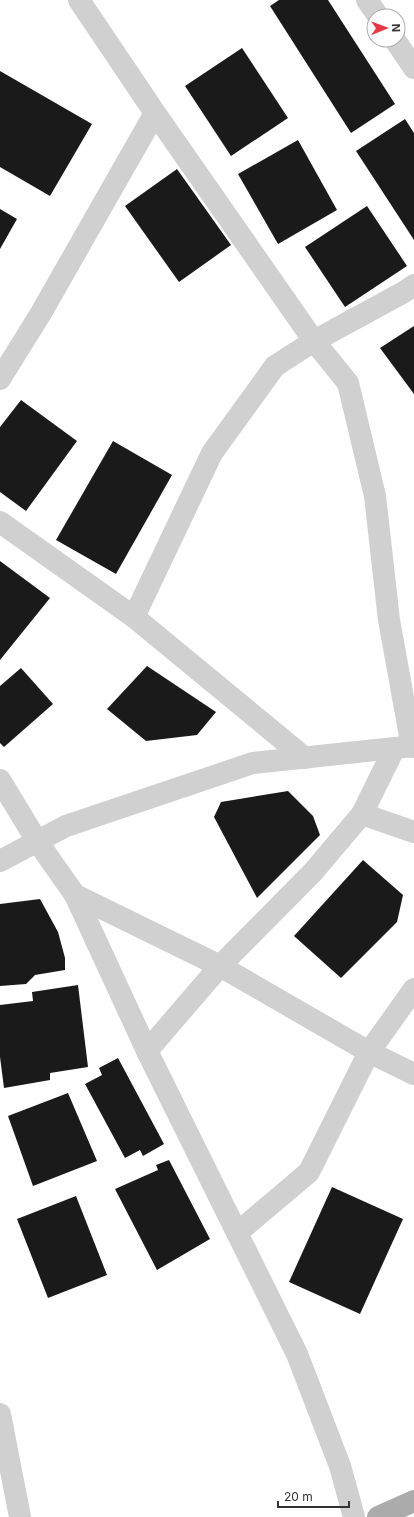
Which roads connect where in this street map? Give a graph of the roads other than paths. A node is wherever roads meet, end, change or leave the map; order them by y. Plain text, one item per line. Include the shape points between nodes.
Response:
1 (79, 0) edge
2 (400, 48) edge
3 (414, 68) edge
4 (155, 113) junction
5 (414, 285) edge
6 (314, 340) junction
7 (0, 379) edge
8 (0, 522) edge
9 (134, 617) junction
10 (406, 747) edge
11 (305, 758) junction
12 (0, 780) edge
13 (362, 814) junction
14 (414, 832) edge
15 (37, 841) junction
16 (0, 861) edge
17 (75, 895) junction
18 (220, 966) junction
19 (414, 989) edge
20 (147, 1051) junction
21 (369, 1052) junction
22 (414, 1074) edge
23 (237, 1233) junction
24 (0, 1414) edge
25 (414, 1501) edge
26 (20, 1517) edge
27 (354, 1517) edge
28 (378, 1517) edge

1 - 4 street
2 - 3 street
4 - 6 street
4 - 7 street via 41,313
5 - 6 street
6 - 9 street via 275,366 212,453
6 - 10 street via 348,383 375,496 388,620
8 - 9 street
9 - 11 street
10 - 11 street
10 - 13 street
11 - 15 street via 253,764 66,826
12 - 15 street
13 - 14 street
13 - 18 street via 313,872
15 - 16 street
15 - 17 street
17 - 18 street
17 - 20 street
18 - 20 street
18 - 21 street
19 - 21 street
20 - 23 street
21 - 22 street
21 - 23 street via 309,1172
23 - 27 street via 297,1354 340,1466
24 - 26 street
25 - 28 main road

